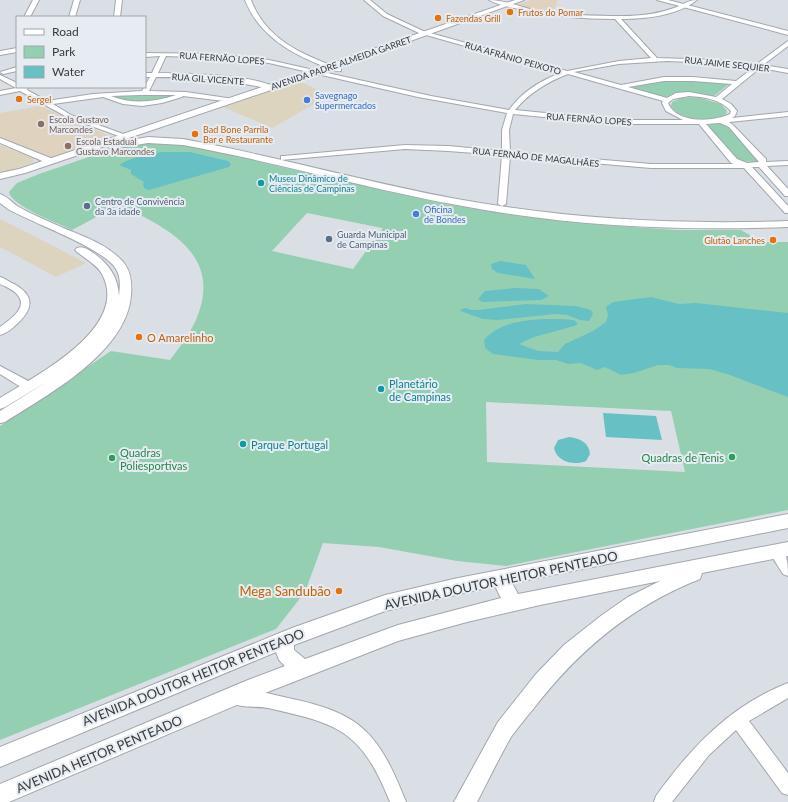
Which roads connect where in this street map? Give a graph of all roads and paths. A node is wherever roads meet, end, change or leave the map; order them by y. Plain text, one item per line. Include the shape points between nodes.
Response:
1 (36, 0) edge
2 (77, 0) edge
3 (119, 0) edge
4 (248, 0) edge
5 (367, 0) edge
6 (492, 0) edge
7 (521, 0) edge
8 (660, 0) edge
9 (694, 0) edge
10 (506, 5) junction
11 (684, 6) junction
12 (28, 16) edge
13 (72, 16) edge
14 (117, 16) edge
15 (617, 18) junction
16 (426, 33) junction
17 (788, 33) edge
18 (788, 43) edge
19 (16, 50) edge
20 (296, 52) junction
21 (0, 53) edge
22 (146, 55) edge
23 (164, 55) junction
24 (654, 59) junction
25 (282, 63) junction
26 (759, 66) junction
27 (330, 67) junction
28 (16, 69) edge
29 (316, 71) junction
30 (788, 71) edge
31 (348, 73) junction
32 (568, 73) junction
33 (1, 74) edge
34 (146, 75) edge
35 (153, 75) junction
36 (340, 78) junction
37 (357, 79) junction
38 (737, 83) junction
39 (16, 86) edge
40 (270, 87) junction
41 (19, 88) edge
42 (621, 88) junction
43 (145, 92) junction
44 (0, 94) edge
45 (184, 94) junction
46 (103, 95) junction
47 (717, 99) junction
48 (232, 100) junction
49 (667, 100) junction
50 (47, 103) junction
51 (512, 111) junction
52 (788, 114) edge
53 (722, 121) junction
54 (700, 122) junction
55 (161, 124) junction
56 (108, 131) junction
57 (154, 131) junction
58 (138, 135) junction
59 (124, 136) junction
60 (0, 140) edge
61 (108, 144) junction
62 (506, 154) junction
63 (314, 160) junction
64 (50, 161) junction
65 (788, 163) edge
66 (761, 164) junction
67 (746, 165) junction
68 (0, 176) edge
69 (0, 188) edge
70 (788, 194) edge
71 (502, 204) junction
72 (0, 210) edge
73 (788, 211) edge
74 (788, 218) edge
75 (788, 224) edge
76 (0, 280) edge
77 (0, 332) edge
78 (0, 369) edge
79 (22, 390) junction
80 (0, 404) edge
81 (0, 418) edge
82 (788, 521) edge
83 (782, 551) edge
84 (742, 558) junction
85 (788, 570) edge
86 (500, 578) junction
87 (625, 580) junction
88 (514, 603) junction
89 (634, 603) junction
90 (285, 640) junction
91 (302, 668) junction
92 (788, 690) edge
93 (217, 704) junction
94 (738, 719) junction
95 (0, 757) edge
96 (788, 786) edge
97 (0, 796) edge
98 (398, 802) edge
99 (465, 802) edge
100 (662, 802) edge

1 - 12 street
2 - 13 street
3 - 14 street
4 - 20 street via 255,17 276,38
5 - 16 street, RUA AFRÂNIO PEIXOTO via 401,24
6 - 10 street
7 - 10 main road, AVENIDA PADRE ALMEIDA GARRET
8 - 11 main road
9 - 11 street
10 - 15 street via 560,16
10 - 16 main road, AVENIDA PADRE ALMEIDA GARRET
11 - 15 street via 662,13
11 - 17 main road
15 - 24 street
16 - 27 main road, AVENIDA PADRE ALMEIDA GARRET
16 - 32 street, RUA AFRÂNIO PEIXOTO
18 - 26 street
19 - 21 street
20 - 25 street
20 - 27 street
22 - 23 street, RUA FERNÃO LOPES
23 - 25 street, RUA FERNÃO LOPES via 234,57
23 - 35 street
24 - 26 street, RUA JAIME SEQUIER via 698,59
24 - 32 street, RUA JAIME SEQUIER via 620,61
25 - 29 street, RUA FERNÃO LOPES
26 - 30 street, RUA JAIME SEQUIER
26 - 38 street
27 - 29 main road, AVENIDA PADRE ALMEIDA GARRET
27 - 31 street
28 - 33 street
29 - 36 street, RUA FERNÃO LOPES
29 - 40 main road, AVENIDA PADRE ALMEIDA GARRET
31 - 36 street via 349,76
31 - 37 street
32 - 42 street, RUA AFRÂNIO PEIXOTO
32 - 51 street, RUA JAIME SEQUIER via 538,85
33 - 39 street
34 - 35 street, RUA GIL VICENTE
35 - 40 street, RUA GIL VICENTE via 230,79
35 - 43 street
36 - 37 street, RUA FERNÃO LOPES
37 - 51 street, RUA FERNÃO LOPES via 444,101
38 - 42 street via 703,79 665,79 638,82
38 - 47 street
40 - 48 main road, AVENIDA PADRE ALMEIDA GARRET
41 - 44 street
41 - 50 street
42 - 49 street, RUA AFRÂNIO PEIXOTO
43 - 45 street
43 - 46 street
45 - 46 street via 165,101 142,104 121,102
45 - 48 street
46 - 50 street
47 - 49 street via 688,94
47 - 53 street via 734,111 733,115
48 - 55 main road, AVENIDA PADRE ALMEIDA GARRET
49 - 54 street via 665,106 672,113
50 - 56 street via 69,116
51 - 54 street, RUA FERNÃO LOPES via 601,120
51 - 62 street, RUA JAIME SEQUIER via 507,122
52 - 53 street, RUA FERNÃO LOPES
53 - 54 street, RUA FERNÃO LOPES
53 - 66 street via 731,126 763,161
54 - 67 street via 734,161
55 - 57 main road
55 - 59 main road
56 - 59 street
56 - 61 street via 112,136
57 - 58 main road
57 - 63 main road via 284,158
58 - 59 main road
58 - 61 main road
59 - 61 main road
60 - 64 street
61 - 64 main road
61 - 69 main road via 23,176
61 - 75 main road via 148,140 183,142 427,196 543,215 711,226
62 - 63 street, RUA FERNÃO DE MAGALHÃES via 421,147 356,150
62 - 67 street, RUA FERNÃO DE MAGALHÃES via 646,166
62 - 71 street, RUA JAIME SEQUIER
63 - 71 main road via 397,184
64 - 68 main road
65 - 66 street, RUA FERNÃO DE MAGALHÃES
66 - 67 street, RUA FERNÃO DE MAGALHÃES
66 - 70 street
67 - 73 street
69 - 81 main road via 6,202 109,256 120,266 127,291 124,308 114,328 89,357
71 - 74 main road via 648,218
72 - 79 main road via 95,258 103,265 113,282 113,300 91,340 64,364
76 - 77 street via 20,291 24,307 18,319
78 - 79 street
79 - 80 main road
82 - 86 main road, AVENIDA DOUTOR HEITOR PENTEADO
83 - 84 main road
83 - 85 street
84 - 87 main road
84 - 89 main road via 681,579
86 - 88 main road
86 - 90 main road, AVENIDA DOUTOR HEITOR PENTEADO via 385,603
87 - 88 main road
87 - 89 main road via 640,582 644,586 644,592
88 - 91 main road via 398,632
89 - 99 main road via 571,651 543,681 505,729
90 - 91 main road via 285,654
90 - 95 main road, AVENIDA DOUTOR HEITOR PENTEADO
91 - 93 main road
92 - 94 street
93 - 97 main road, AVENIDA HEITOR PENTEADO
93 - 98 street via 239,697 309,708 334,717 350,726 365,740 383,767
94 - 96 street
94 - 100 street via 718,734 700,753

